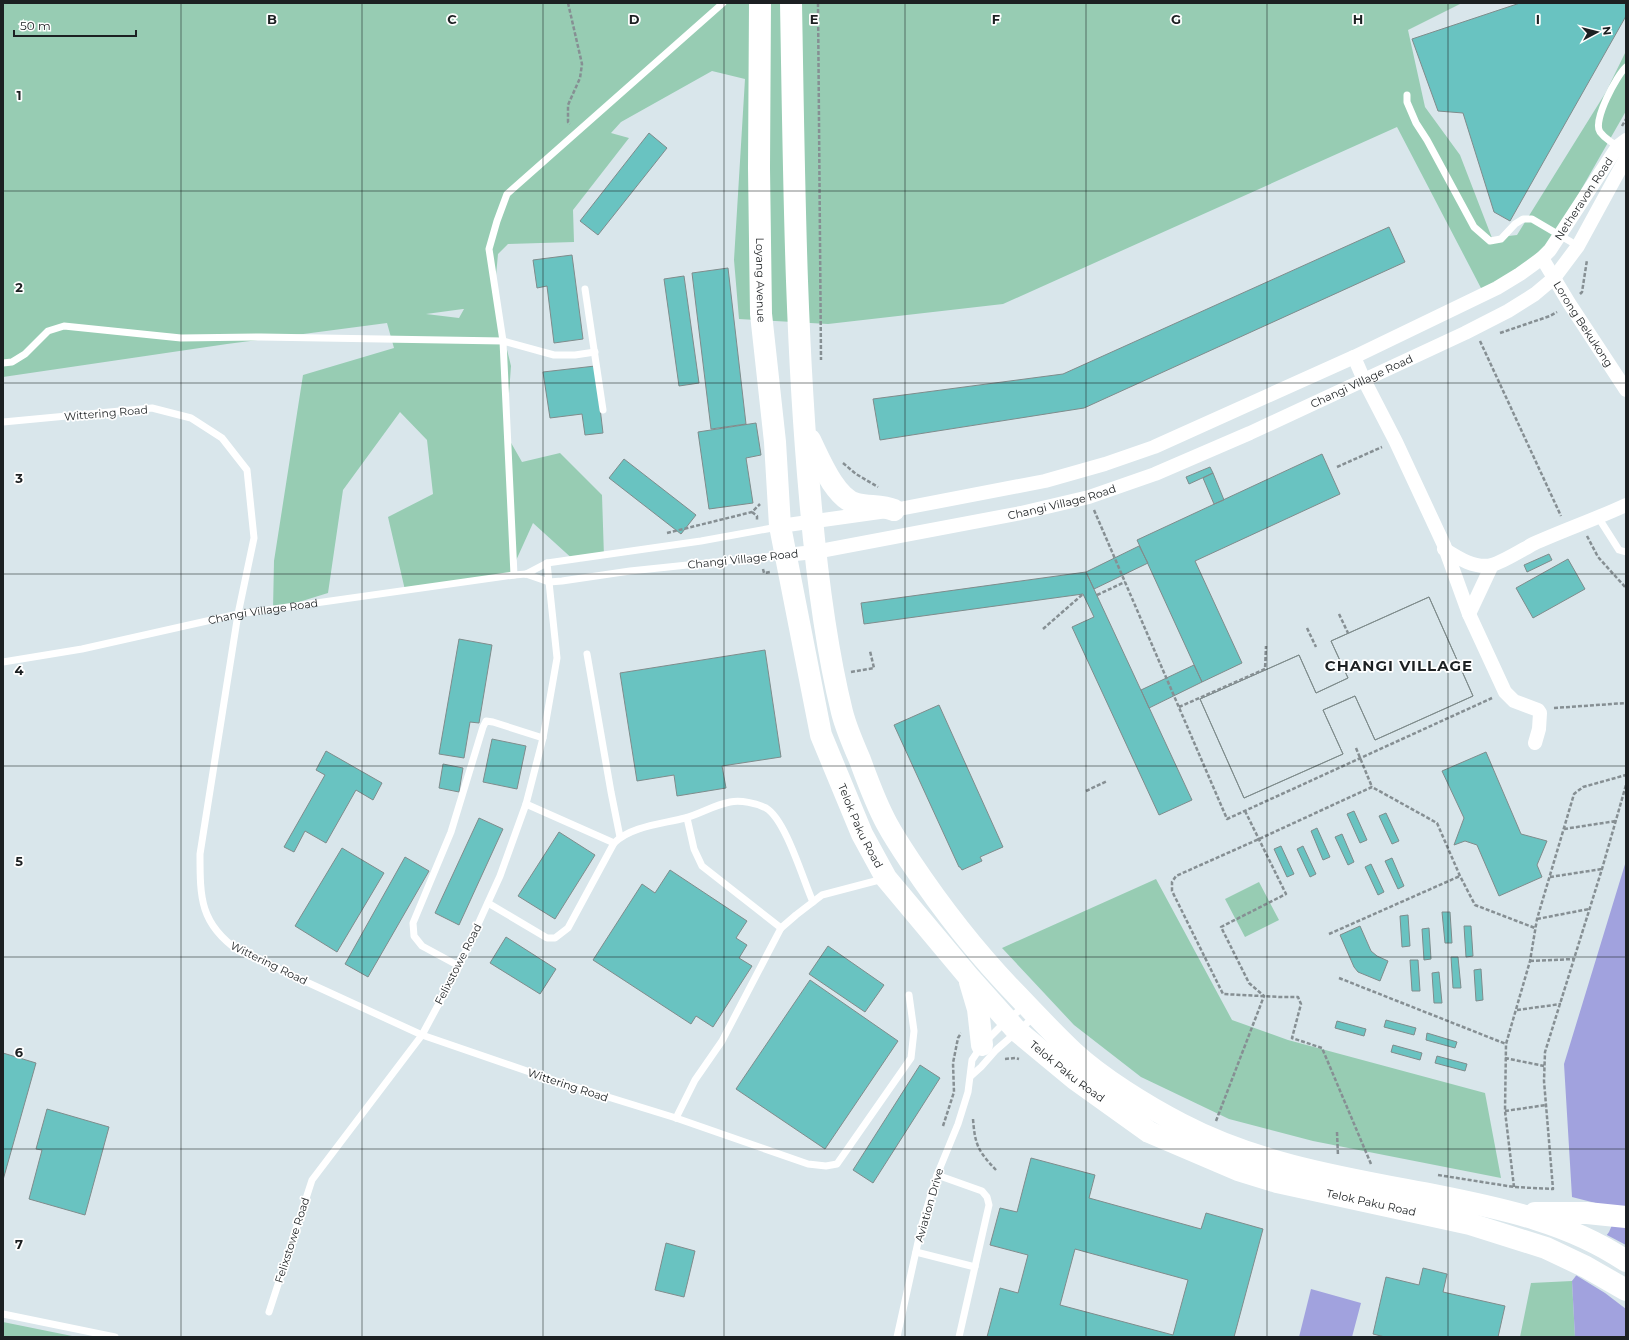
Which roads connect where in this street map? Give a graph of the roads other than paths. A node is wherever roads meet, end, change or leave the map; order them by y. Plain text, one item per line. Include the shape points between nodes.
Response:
1 (723, 3) edge
2 (760, 3) edge
3 (791, 3) edge
4 (1626, 67) edge
5 (1407, 95) dead end
6 (1623, 145) edge
7 (1626, 158) edge
8 (1559, 236) junction
9 (1578, 246) junction
10 (1542, 258) junction
11 (1554, 278) junction
12 (585, 289) dead end
13 (503, 341) junction
14 (595, 352) junction
15 (1354, 357) junction
16 (3, 363) edge
17 (1364, 380) junction
18 (1626, 390) edge
19 (603, 410) dead end
20 (3, 422) edge
21 (803, 426) junction
22 (1626, 504) edge
23 (894, 510) junction
24 (1598, 517) junction
25 (812, 521) junction
26 (780, 526) junction
27 (1444, 549) junction
28 (815, 552) junction
29 (1626, 552) edge
30 (784, 555) junction
31 (547, 563) junction
32 (1492, 565) junction
33 (526, 574) junction
34 (514, 575) junction
35 (549, 582) junction
36 (238, 614) junction
37 (1470, 614) junction
38 (587, 654) dead end
39 (3, 662) edge
40 (544, 738) junction
41 (1535, 743) dead end
42 (526, 804) junction
43 (687, 818) junction
44 (620, 837) junction
45 (614, 843) junction
46 (886, 878) junction
47 (812, 902) junction
48 (488, 903) junction
49 (781, 928) junction
50 (459, 966) junction
51 (968, 976) junction
52 (909, 995) dead end
53 (1031, 1010) junction
54 (1012, 1026) junction
55 (422, 1035) junction
56 (982, 1045) junction
57 (971, 1076) junction
58 (676, 1118) junction
59 (936, 1175) junction
60 (1516, 1213) junction
61 (1626, 1217) edge
62 (916, 1252) junction
63 (1626, 1261) edge
64 (975, 1267) junction
65 (1626, 1290) edge
66 (269, 1312) dead end
67 (3, 1314) edge
68 (115, 1337) edge
69 (897, 1337) edge
70 (959, 1337) edge

1 - 13 lane via 507,194 489,249
2 - 26 main road, Loyang Avenue via 761,314 775,442
3 - 21 main road via 798,327
4 - 6 lane via 1620,73 1599,120 1600,132
5 - 8 lane via 1407,102 1416,123 1428,140 1474,227 1490,241 1501,239 1523,218 1532,219
6 - 8 street, Netheravon Road
7 - 9 street, Netheravon Road
8 - 9 lane
8 - 10 street, Netheravon Road
9 - 11 street, Netheravon Road
10 - 11 street, Lorong Bekukong
10 - 15 street, Changi Village Road via 1497,288
11 - 17 street, Changi Village Road via 1508,311
11 - 18 street, Lorong Bekukong
12 - 14 lane
13 - 14 lane via 554,355
13 - 16 lane via 181,338 64,326 48,331 25,354 12,362
13 - 34 lane
14 - 19 lane
15 - 17 street
15 - 23 street, Changi Village Road via 1171,440 1105,464 1046,481
17 - 27 street via 1396,442
17 - 28 street, Changi Village Road via 1155,474 1088,497 1021,513
20 - 36 lane, Wittering Road via 152,408 191,418 222,438 247,470 254,538
21 - 23 main road via 828,477 840,492 855,504
21 - 25 main road
22 - 24 street
23 - 25 street, Changi Village Road
24 - 29 lane via 1619,550
24 - 32 street
25 - 26 street, Changi Village Road
25 - 28 main road
26 - 30 main road, Loyang Avenue
26 - 31 lane, Changi Village Road via 701,541
27 - 32 street via 1461,560 1479,565
27 - 37 street
28 - 30 street, Changi Village Road
28 - 53 main road, Telok Paku Road via 842,713 888,826 936,899 988,965
30 - 35 lane, Changi Village Road
30 - 46 main road, Telok Paku Road via 821,736 862,834
31 - 33 lane, Changi Village Road
31 - 35 lane, Felixstowe Road
32 - 37 street
33 - 34 lane, Changi Village Road
33 - 35 lane, Changi Village Road
34 - 36 lane, Changi Village Road
35 - 40 lane, Felixstowe Road via 557,658
36 - 39 lane, Changi Village Road via 82,649
36 - 55 lane, Wittering Road via 200,854 200,885 208,919 224,941 239,951
37 - 41 street via 1505,692 1514,701 1540,713 1541,720
38 - 44 lane
40 - 42 lane, Felixstowe Road
40 - 50 lane via 493,722 486,721 483,727 452,832 413,923 414,936 422,946
42 - 45 lane
42 - 48 lane, Felixstowe Road
43 - 44 lane
43 - 47 lane via 731,802 749,802 766,809 781,826
43 - 49 lane via 694,849 702,866
44 - 45 lane
45 - 48 lane via 568,928 555,938 547,938
46 - 47 lane via 822,895
46 - 51 main road, Telok Paku Road
47 - 49 lane
48 - 50 lane, Felixstowe Road
49 - 58 lane via 722,1040 695,1080
50 - 55 lane, Felixstowe Road
51 - 54 main road, Telok Paku Road
51 - 56 main road via 978,1009
52 - 58 lane, Wittering Road via 914,1031 911,1058 837,1164 808,1164
53 - 54 lane, Aviation Drive
53 - 54 lane, Aviation Drive
53 - 60 main road, Telok Paku Road via 1076,1055 1123,1090 1182,1125 1245,1152 1300,1169
54 - 56 lane, Aviation Drive
54 - 57 lane, Aviation Drive via 996,1050
54 - 65 main road, Telok Paku Road via 1074,1079 1149,1132 1238,1170 1277,1182 1470,1224 1546,1248
55 - 58 lane, Wittering Road via 553,1080
55 - 66 lane, Felixstowe Road via 312,1180
56 - 57 lane, Aviation Drive via 972,1060
57 - 59 lane, Aviation Drive via 958,1124
59 - 62 lane, Aviation Drive
59 - 64 lane via 982,1191 987,1197 989,1205
60 - 61 main road via 1587,1213
60 - 63 main road, Telok Paku Road via 1586,1238
62 - 64 lane
62 - 69 lane, Aviation Drive
64 - 70 lane
67 - 68 lane

